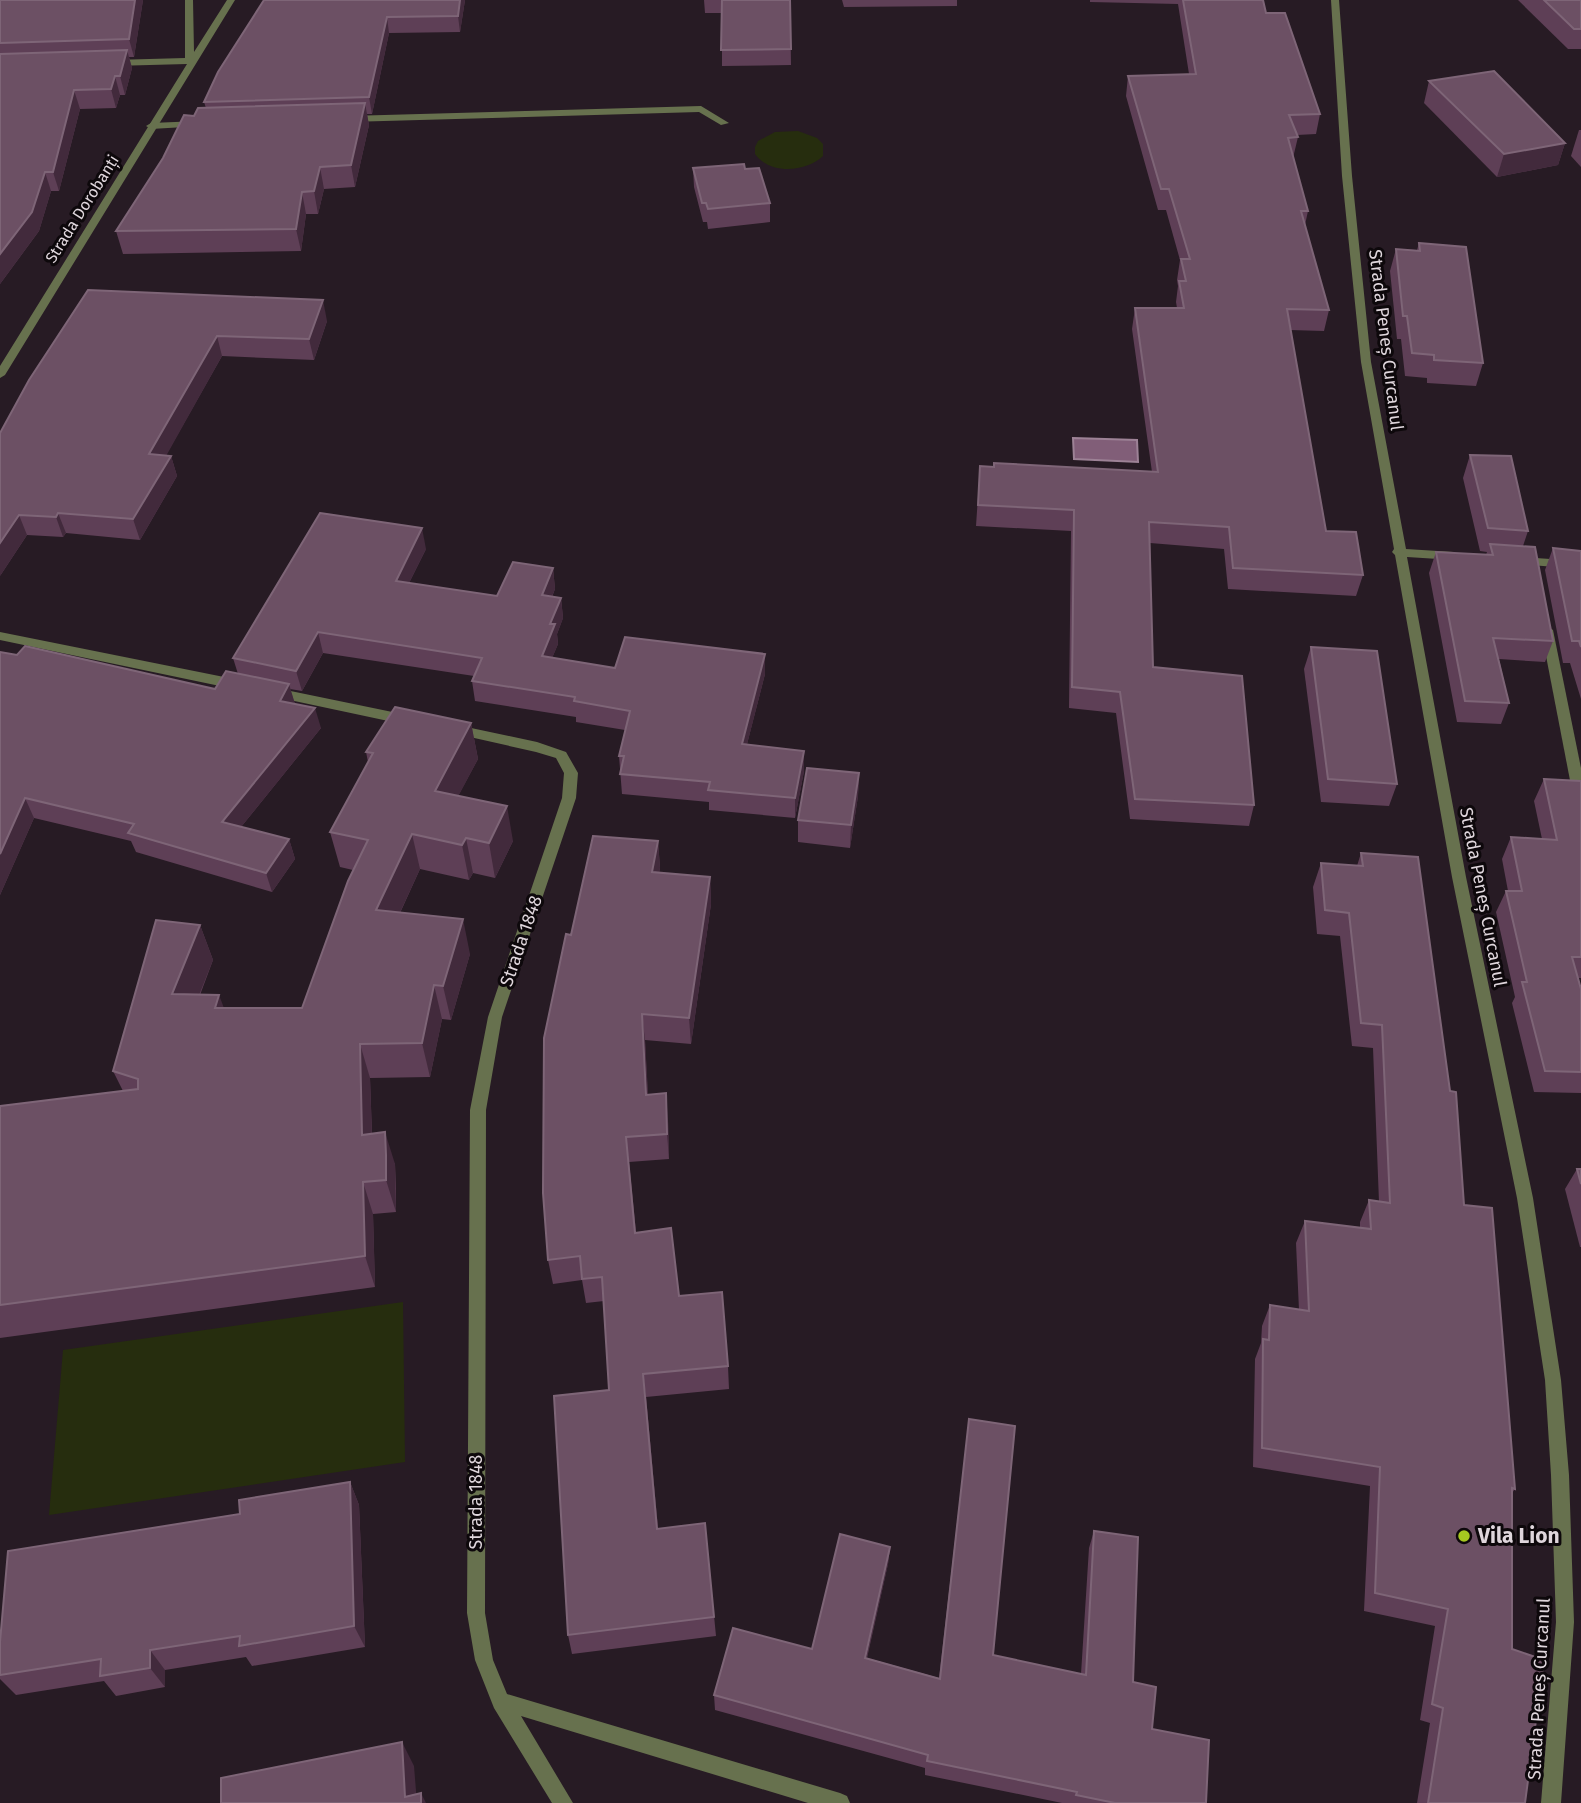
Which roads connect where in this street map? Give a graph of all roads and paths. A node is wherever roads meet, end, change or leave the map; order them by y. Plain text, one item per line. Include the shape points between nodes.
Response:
1 (189, 0) edge
2 (230, 0) edge
3 (1335, 0) edge
4 (190, 61) junction
5 (98, 64) edge
6 (340, 119) edge
7 (724, 123) dead end
8 (205, 124) edge
9 (151, 126) junction
10 (0, 375) edge
11 (1398, 552) junction
12 (1469, 557) edge
13 (1508, 560) edge
14 (1581, 565) edge
15 (1544, 615) edge
16 (0, 636) edge
17 (416, 722) edge
18 (443, 727) edge
19 (1581, 800) edge
20 (501, 1700) junction
21 (563, 1803) edge
22 (840, 1803) edge
23 (1551, 1803) edge

1 - 4 street
2 - 4 street, Strada Dorobanți
3 - 11 street, Strada Peneș Curcanul via 1366,362
4 - 5 street
4 - 9 street, Strada Dorobanți
6 - 7 street via 701,109
8 - 9 street
9 - 10 street, Strada Dorobanți
11 - 12 street
11 - 23 street, Strada Peneș Curcanul via 1525,1198 1553,1380 1565,1622
13 - 14 street via 1535,568
15 - 19 street
16 - 17 street
18 - 20 street, Strada 1848 via 561,755 571,773 569,799 495,1017 478,1110 476,1613 484,1660
20 - 21 street, Strada 1848
20 - 22 street

